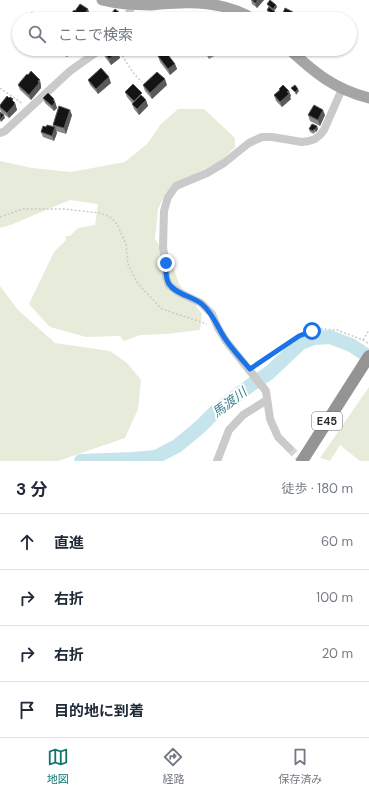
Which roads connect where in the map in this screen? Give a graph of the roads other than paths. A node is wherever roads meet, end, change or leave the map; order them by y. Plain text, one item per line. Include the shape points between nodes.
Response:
1 (102, 0) edge
2 (132, 4) junction
3 (129, 12) edge
4 (239, 12) edge
5 (91, 56) edge
6 (297, 56) edge
7 (342, 89) junction
8 (369, 98) edge
9 (0, 133) edge
10 (369, 356) edge
11 (267, 400) junction
12 (289, 448) tunnel mouth
13 (217, 461) edge
14 (302, 461) edge

1 - 2 main road
2 - 3 street
2 - 4 main road via 212,4
5 - 9 street via 70,71
6 - 7 main road via 318,74
7 - 8 main road
7 - 11 street via 324,130 315,139 302,142 262,137 249,143 224,163 176,186 168,197 164,211 163,248 169,285 201,303 212,314 226,341 266,390
10 - 14 highway, E45
11 - 12 street via 270,419 278,437
11 - 13 street via 243,415 229,430

